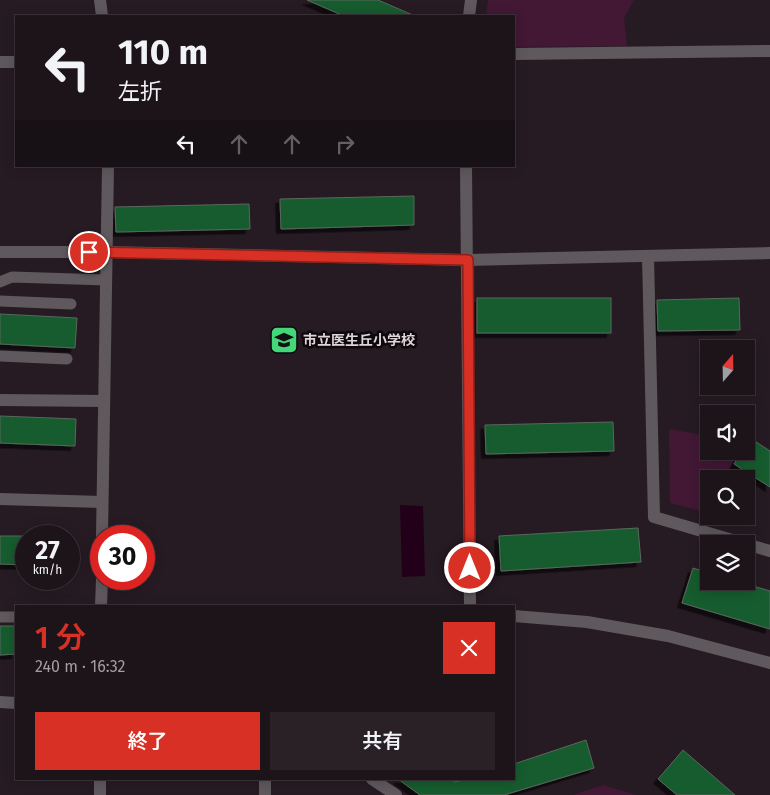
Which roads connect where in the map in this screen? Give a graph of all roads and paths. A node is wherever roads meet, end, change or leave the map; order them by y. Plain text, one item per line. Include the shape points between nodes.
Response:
1 (100, 0) edge
2 (471, 0) edge
3 (102, 15) edge
4 (469, 15) edge
5 (770, 51) edge
6 (515, 54) edge
7 (0, 62) edge
8 (15, 62) edge
9 (108, 167) edge
10 (466, 167) edge
11 (0, 252) edge
12 (107, 252) junction
13 (770, 254) edge
14 (648, 256) junction
15 (468, 260) junction
16 (106, 280) junction
17 (0, 282) edge
18 (0, 301) edge
19 (71, 304) dead end
20 (0, 356) edge
21 (67, 359) dead end
22 (0, 400) edge
23 (104, 401) junction
24 (0, 500) edge
25 (102, 502) junction
26 (102, 525) edge
27 (714, 535) edge
28 (755, 547) edge
29 (770, 551) edge
30 (102, 590) edge
31 (101, 605) edge
32 (470, 605) edge
33 (515, 616) edge
34 (0, 617) edge
35 (15, 617) edge
36 (770, 664) edge
37 (0, 702) edge
38 (15, 703) edge
39 (100, 780) edge
40 (265, 780) edge
41 (374, 780) edge
42 (100, 795) edge
43 (265, 795) edge
44 (396, 795) edge

1 - 3 street
2 - 4 street
5 - 6 street
7 - 8 street
9 - 12 street
10 - 15 street
11 - 12 street
12 - 15 street
12 - 16 street
13 - 14 street
14 - 15 street
14 - 27 street via 654,518
15 - 32 street
16 - 17 lane via 12,277
16 - 23 street
18 - 19 lane
20 - 21 lane
22 - 23 street
23 - 25 street
24 - 25 street
25 - 26 street
28 - 29 street
30 - 31 street
33 - 36 street via 587,622 668,636
34 - 35 lane
37 - 38 street
39 - 42 street
40 - 43 street
41 - 44 street

